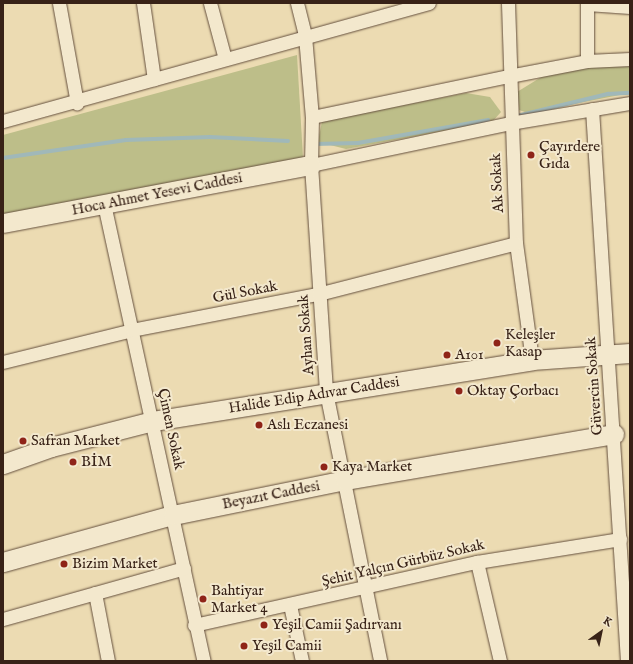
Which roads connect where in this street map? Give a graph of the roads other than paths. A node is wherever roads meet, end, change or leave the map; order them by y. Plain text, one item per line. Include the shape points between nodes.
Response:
1 (59, 3) edge
2 (143, 3) edge
3 (210, 3) edge
4 (297, 3) edge
5 (429, 3) edge
6 (508, 3) edge
7 (587, 4) edge
8 (403, 6) edge
9 (630, 7) edge
10 (305, 36) junction
11 (225, 59) junction
12 (630, 59) edge
13 (587, 61) junction
14 (509, 76) junction
15 (154, 79) junction
16 (76, 103) junction
17 (630, 103) edge
18 (592, 109) junction
19 (312, 117) junction
20 (3, 120) edge
21 (510, 123) junction
22 (312, 165) junction
23 (104, 204) junction
24 (3, 223) edge
25 (516, 243) junction
26 (318, 294) junction
27 (132, 330) junction
28 (608, 353) junction
29 (630, 353) edge
30 (532, 360) junction
31 (3, 362) edge
32 (326, 392) junction
33 (153, 421) junction
34 (614, 434) junction
35 (3, 464) edge
36 (345, 480) junction
37 (173, 515) junction
38 (620, 539) junction
39 (3, 562) edge
40 (478, 562) junction
41 (184, 568) junction
42 (626, 580) edge
43 (365, 588) junction
44 (95, 592) junction
45 (290, 605) junction
46 (3, 619) edge
47 (194, 625) junction
48 (108, 661) edge
49 (204, 661) edge
50 (302, 661) edge
51 (380, 661) edge
52 (500, 661) edge
53 (627, 661) edge

1 - 16 street
2 - 15 street
3 - 11 street
4 - 10 street, Ayhan Sokak
5 - 8 street
6 - 14 street, Ak Sokak
7 - 9 street
7 - 13 street
8 - 10 street
10 - 11 street
10 - 19 street, Ayhan Sokak
11 - 15 street
12 - 13 street
13 - 14 street
14 - 19 street
14 - 21 street, Ak Sokak
15 - 16 street
16 - 20 street
17 - 18 street
18 - 21 street
18 - 28 street, Güvercin Sokak
19 - 22 street, Ayhan Sokak
21 - 22 street
21 - 25 street, Ak Sokak
22 - 23 street, Hoca Ahmet Yesevi Caddesi
22 - 26 street, Ayhan Sokak
23 - 24 street, Hoca Ahmet Yesevi Caddesi
23 - 27 street, Çimen Sokak
25 - 26 street, Gül Sokak
25 - 30 street, Ak Sokak
26 - 27 street, Gül Sokak
26 - 32 street, Ayhan Sokak
27 - 31 street, Gül Sokak
27 - 33 street, Çimen Sokak
28 - 29 street, Halide Edip Adıvar Caddesi
28 - 30 street, Halide Edip Adıvar Caddesi
28 - 34 street, Güvercin Sokak
30 - 32 street, Halide Edip Adıvar Caddesi
32 - 33 street, Halide Edip Adıvar Caddesi
32 - 36 street, Ayhan Sokak
33 - 35 street, Halide Edip Adıvar Caddesi via 51,447
33 - 37 street, Çimen Sokak
34 - 36 street, Beyazıt Caddesi
34 - 38 street, Güvercin Sokak
36 - 37 street, Beyazıt Caddesi
36 - 43 street, Ayhan Sokak
37 - 39 street, Beyazıt Caddesi
37 - 41 street, Çimen Sokak
38 - 40 street, Şehit Yalçın Gürbüz Sokak
38 - 42 street, Güvercin Sokak
40 - 43 street, Şehit Yalçın Gürbüz Sokak
40 - 52 street
41 - 44 street
41 - 47 street, Çimen Sokak
42 - 53 street, Güvercin Sokak
43 - 45 street, Şehit Yalçın Gürbüz Sokak
43 - 51 street, Ayhan Sokak
44 - 46 street
44 - 48 street
45 - 47 street, Şehit Yalçın Gürbüz Sokak
45 - 50 street
47 - 49 street, Çimen Sokak

